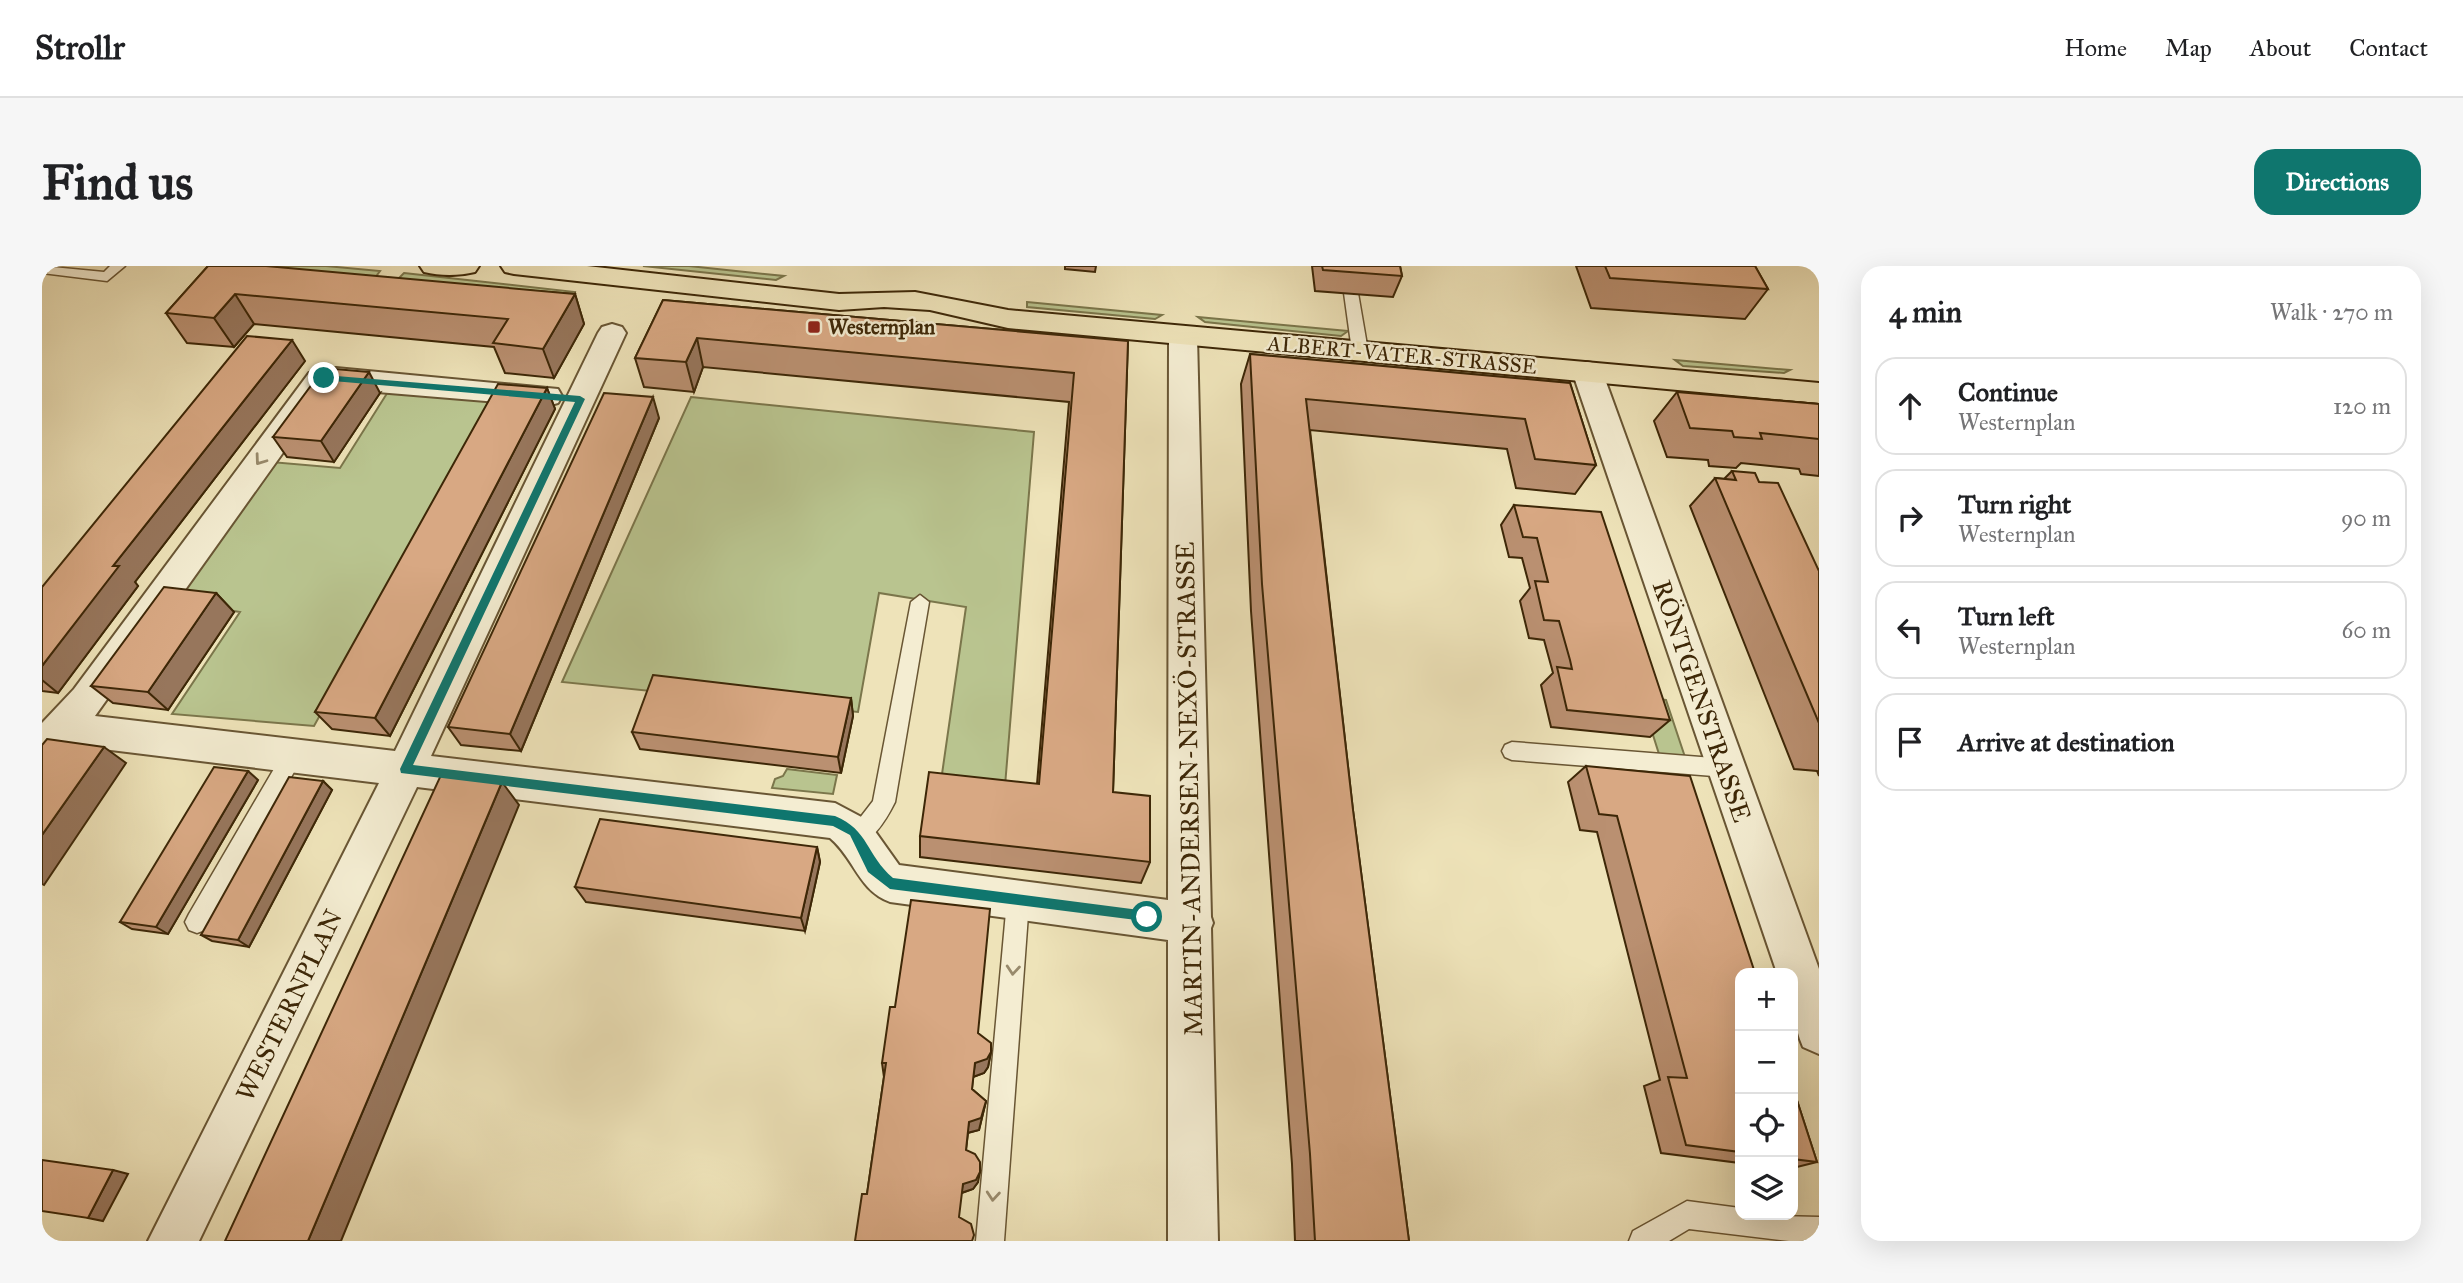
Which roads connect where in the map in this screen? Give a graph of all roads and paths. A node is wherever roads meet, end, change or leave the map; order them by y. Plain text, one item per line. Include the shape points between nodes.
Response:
1 (118, 266) edge
2 (433, 266) edge
3 (466, 266) edge
4 (514, 266) edge
5 (42, 269) edge
6 (1351, 293) edge
7 (612, 333) dead end
8 (1183, 337) junction
9 (1360, 351) junction
10 (1587, 371) junction
11 (1819, 393) edge
12 (580, 399) junction
13 (919, 603) dead end
14 (52, 738) edge
15 (1511, 751) dead end
16 (292, 756) junction
17 (1726, 768) junction
18 (405, 769) junction
19 (857, 836) junction
20 (1018, 901) junction
21 (197, 922) dead end
22 (1192, 923) junction
23 (1819, 1031) edge
24 (1819, 1231) edge
25 (173, 1241) edge
26 (990, 1241) edge
27 (1193, 1241) edge
28 (1643, 1241) edge

1 - 5 lane via 107,277
2 - 3 main road
4 - 8 main road, ALBERT-VATER-STRASSE via 839,302 867,316 956,324 985,317
6 - 9 lane
7 - 12 street, WESTERNPLAN
8 - 9 main road, ALBERT-VATER-STRASSE
8 - 22 street, MARTIN-ANDERSEN-NEXÖ-STRASSE
9 - 10 main road, ALBERT-VATER-STRASSE
10 - 11 main road, ALBERT-VATER-STRASSE
10 - 17 street, RÖNTGENSTRASSE
12 -> 14 street via 336,377 319,380 87,700
12 - 18 street, WESTERNPLAN
13 - 19 lane via 884,802
14 - 16 street
15 - 17 lane
16 - 18 street
16 - 21 lane
17 - 23 street, RÖNTGENSTRASSE
18 - 19 street via 835,821
18 - 25 street, WESTERNPLAN
19 - 20 street via 872,868 890,883
20 - 22 street
20 -> 26 lane
22 - 27 street, MARTIN-ANDERSEN-NEXÖ-STRASSE
24 - 28 lane via 1687,1215

